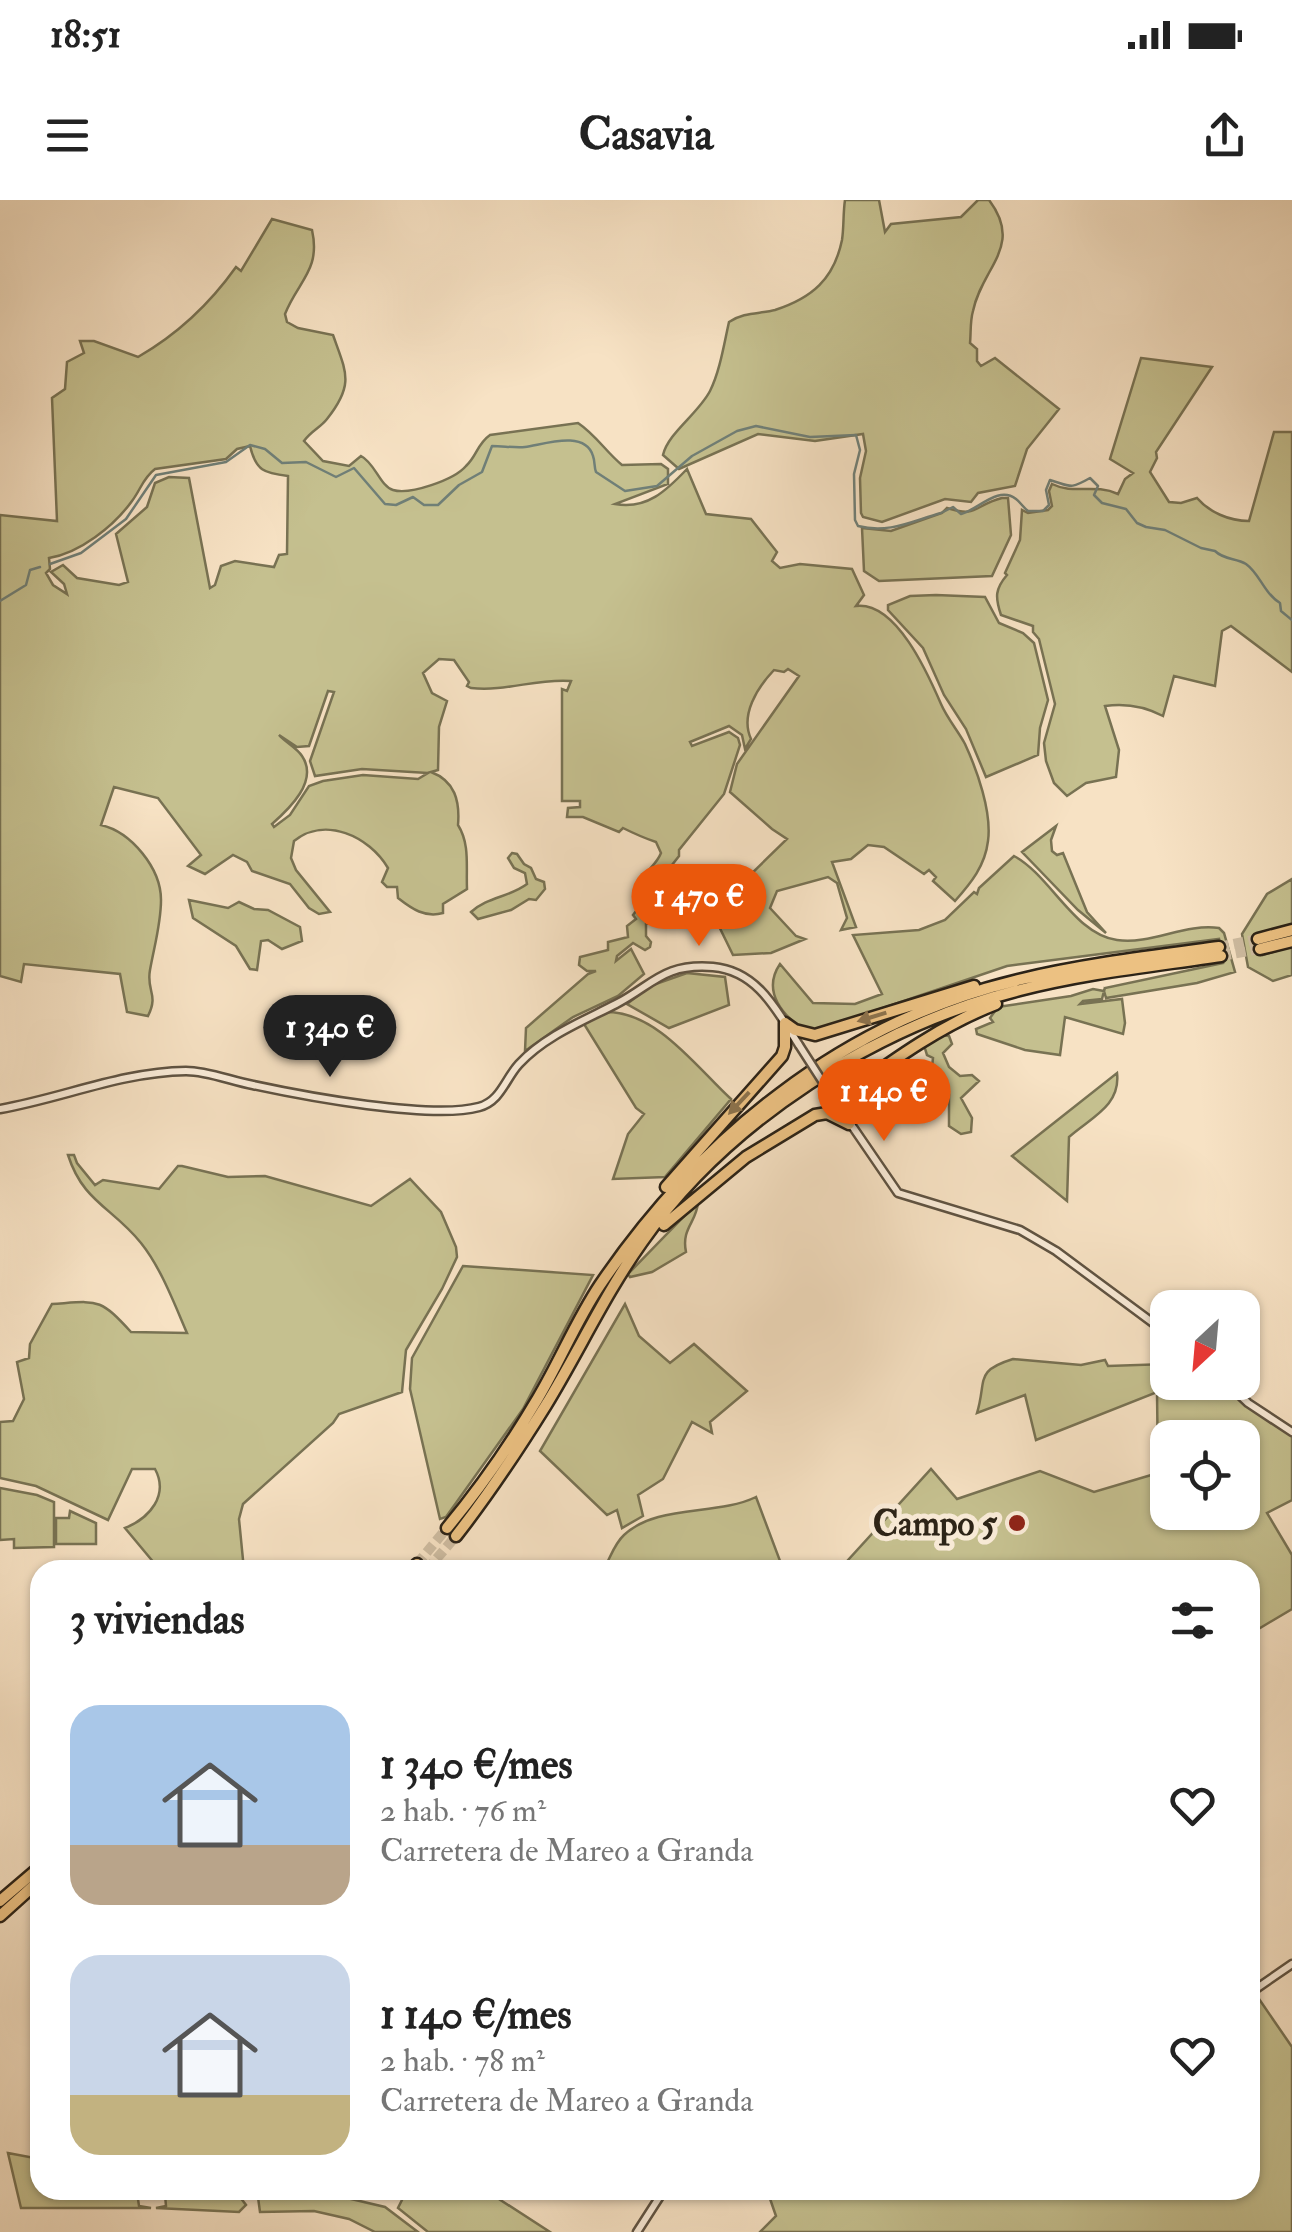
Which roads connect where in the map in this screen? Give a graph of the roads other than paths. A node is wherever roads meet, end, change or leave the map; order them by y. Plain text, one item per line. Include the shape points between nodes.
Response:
1 (1292, 930) edge
2 (1292, 941) edge
3 (1220, 952) tunnel mouth
4 (1069, 974) junction
5 (785, 1023) junction
6 (815, 1035) junction
7 (799, 1045) junction
8 (782, 1056) junction
9 (849, 1092) junction
10 (835, 1101) junction
11 (0, 1109) edge
12 (814, 1115) junction
13 (849, 1124) junction
14 (601, 1293) junction
15 (1150, 1320) edge
16 (1245, 1400) edge
17 (1292, 1432) edge
18 (451, 1532) tunnel mouth
19 (30, 1879) edge
20 (30, 1882) edge
21 (0, 1901) edge
22 (0, 1916) edge
23 (1292, 1964) edge
24 (1260, 1986) edge
25 (658, 2200) edge
26 (637, 2232) edge

1 - 2 highway via 1259,944
3 - 4 highway
4 -> 6 highway via 1014,976
4 - 9 highway via 967,1015
4 - 14 highway via 1014,981 916,1014 792,1083 681,1180 636,1233
5 - 6 highway
5 - 7 street
5 - 8 highway
5 - 11 street via 749,980 714,967 687,968 649,981 577,1022 522,1060 495,1098 475,1108 317,1097 185,1071 115,1078
6 - 7 highway
7 - 8 highway
7 - 10 street, bridge
8 -> 14 highway via 643,1216 614,1256
9 - 10 highway
9 - 13 highway
10 - 12 highway
10 - 13 street
12 - 13 highway via 827,1113
12 - 14 highway via 746,1157 668,1220
13 - 15 street via 898,1194 1020,1230
14 - 18 highway
16 - 17 street
19 - 21 highway
20 - 22 highway
23 - 24 street
25 - 26 street

